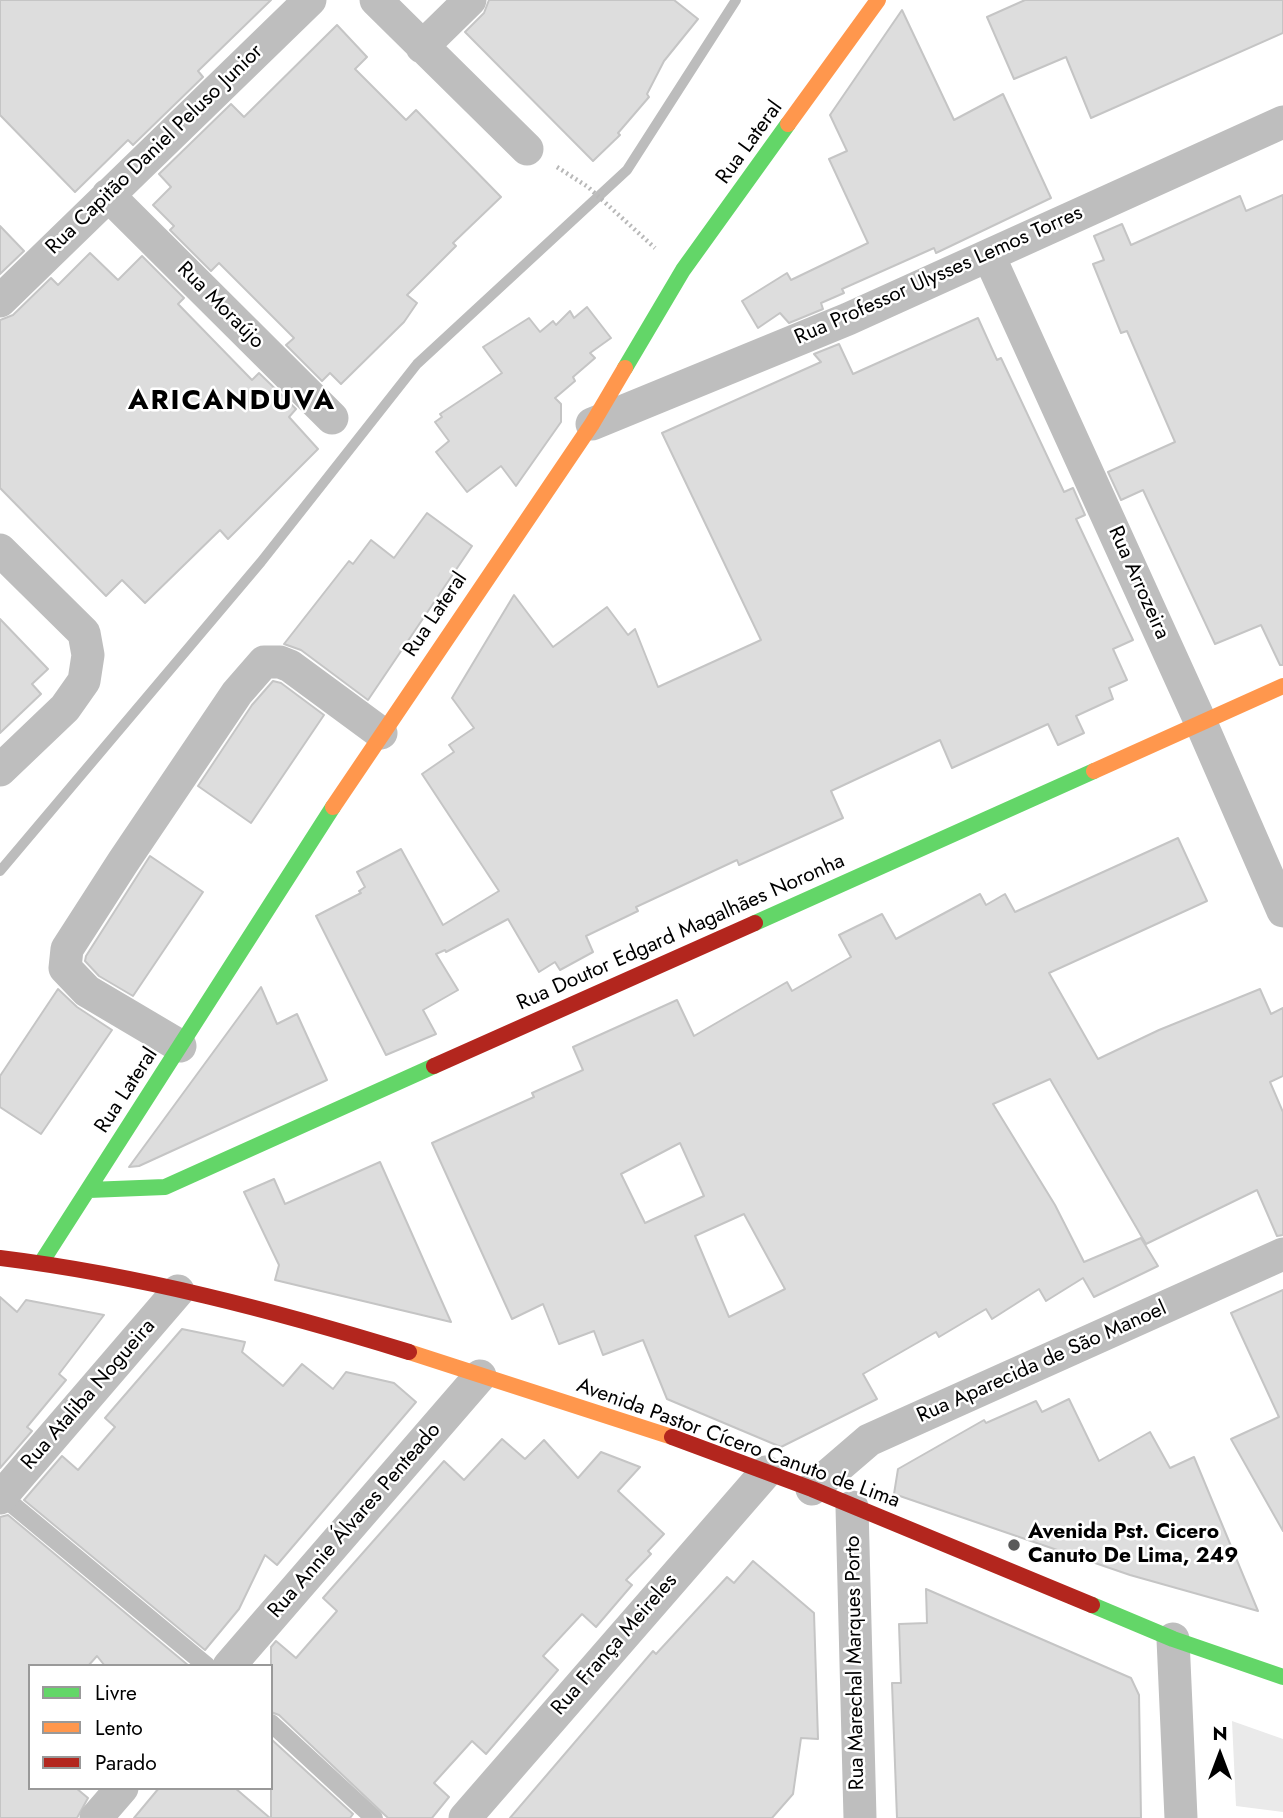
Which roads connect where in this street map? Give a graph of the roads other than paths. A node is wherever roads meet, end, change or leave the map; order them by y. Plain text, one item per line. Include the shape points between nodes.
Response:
1 (310, 0) edge
2 (376, 0) edge
3 (470, 0) edge
4 (878, 0) edge
5 (422, 47) junction
6 (1283, 122) edge
7 (527, 149) dead end
8 (108, 195) junction
9 (989, 256) junction
10 (0, 301) edge
11 (332, 418) dead end
12 (592, 424) junction
13 (0, 550) edge
14 (1283, 685) edge
15 (1201, 723) junction
16 (381, 733) junction
17 (0, 771) edge
18 (1283, 911) edge
19 (180, 1046) junction
20 (89, 1189) junction
21 (1283, 1254) edge
22 (0, 1258) edge
23 (41, 1263) junction
24 (178, 1291) junction
25 (480, 1376) junction
26 (766, 1472) junction
27 (812, 1489) junction
28 (1, 1497) edge
29 (852, 1507) junction
30 (1173, 1639) junction
31 (205, 1664) edge
32 (231, 1664) edge
33 (1283, 1677) edge
34 (273, 1725) edge
35 (120, 1790) edge
36 (96, 1818) edge
37 (374, 1818) edge
38 (465, 1818) edge
39 (859, 1818) edge
40 (1181, 1818) edge

1 - 8 street, Rua Capitão Daniel Peluso Junior
2 - 5 street
3 - 5 street
4 - 12 street, Rua Lateral via 683,270
5 - 7 street
6 - 9 street, Rua Professor Ulysses Lemos Torres
8 - 10 street, Rua Capitão Daniel Peluso Junior
8 - 11 street, Rua Moraújo
9 - 12 street, Rua Professor Ulysses Lemos Torres
9 - 15 street, Rua Arrozeira
12 - 16 street, Rua Lateral
13 - 17 street via 84,633 88,655 84,681 65,708
14 - 15 street, Rua Doutor Edgard Magalhães Noronha
15 - 18 street, Rua Arrozeira
15 - 20 street, Rua Doutor Edgard Magalhães Noronha via 165,1187
16 - 19 street, Rua Lateral
16 - 19 street via 289,667 264,662 237,693 67,949 65,968 87,991
19 - 20 street, Rua Lateral
20 - 23 street, Rua Lateral
21 - 27 street, Rua Aparecida de São Manoel via 869,1440
22 - 23 street, Avenida Pastor Cícero Canuto de Lima
23 - 24 street, Avenida Pastor Cícero Canuto de Lima
24 - 25 street, Avenida Pastor Cícero Canuto de Lima via 325,1326
24 - 28 street, Rua Ataliba Nogueira
25 - 26 street, Avenida Pastor Cícero Canuto de Lima via 630,1421
25 - 32 street, Rua Annie Álvares Penteado
26 - 27 street, Avenida Pastor Cícero Canuto de Lima
26 - 38 street, Rua França Meireles
27 - 29 street, Avenida Pastor Cícero Canuto de Lima
28 - 31 lane
29 - 30 street, Avenida Pastor Cícero Canuto de Lima
29 - 39 street, Rua Marechal Marques Porto
30 - 33 street, Avenida Pastor Cícero Canuto de Lima
30 - 40 street
34 - 37 lane
35 - 36 street

